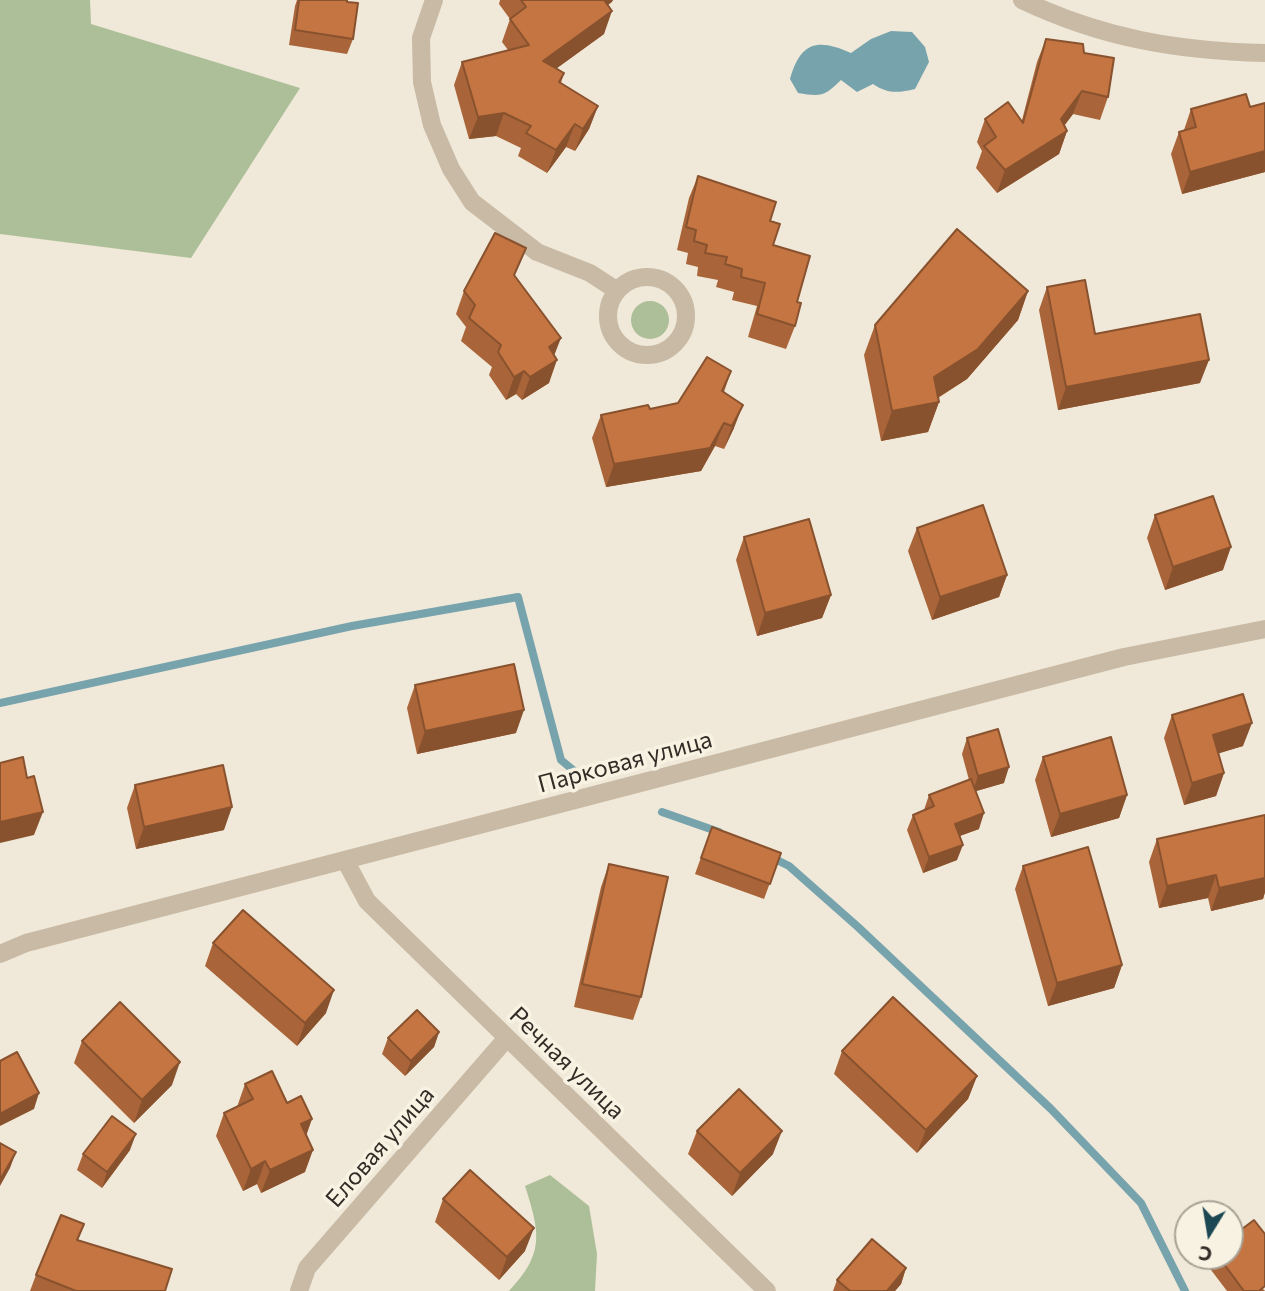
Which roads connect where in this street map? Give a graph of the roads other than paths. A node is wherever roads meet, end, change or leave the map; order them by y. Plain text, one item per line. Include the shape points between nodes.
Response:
1 (434, 0) edge
2 (1022, 0) edge
3 (1265, 53) edge
4 (617, 290) junction
5 (1265, 629) edge
6 (345, 860) junction
7 (0, 954) edge
8 (506, 1039) junction
9 (299, 1291) edge
10 (767, 1291) edge

1 - 4 street via 421,38 422,82 432,125 451,169 472,202 537,252 590,272
2 - 3 street via 1059,18 1142,43 1207,52
4 - 4 street via 607,314 614,338 623,348 647,356 671,348 680,338 686,313 683,300 665,281 639,277
5 - 6 street, Парковая улица via 1124,657
6 - 7 street, Парковая улица via 26,943
6 - 8 street, Речная улица via 367,901
8 - 9 street, Еловая улица via 307,1268
8 - 10 street, Речная улица

